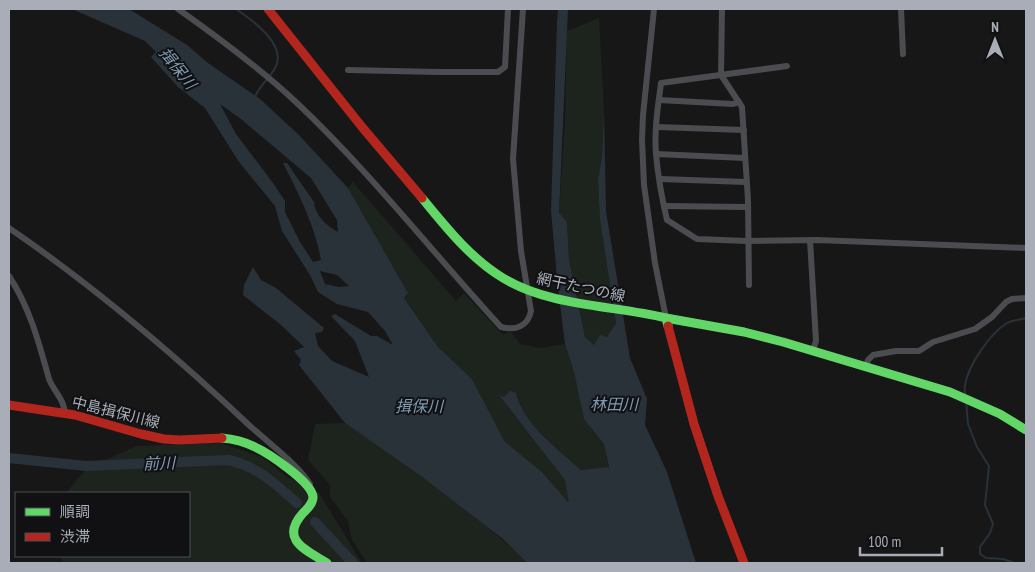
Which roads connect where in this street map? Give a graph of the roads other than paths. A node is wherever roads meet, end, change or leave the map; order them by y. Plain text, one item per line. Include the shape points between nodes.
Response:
1 (178, 9) edge
2 (268, 9) edge
3 (508, 9) edge
4 (524, 9) edge
5 (654, 9) edge
6 (722, 9) edge
7 (901, 9) edge
8 (903, 54) dead end
9 (787, 66) dead end
10 (348, 70) dead end
11 (721, 75) junction
12 (659, 100) junction
13 (739, 102) junction
14 (657, 128) junction
15 (744, 130) junction
16 (656, 154) junction
17 (745, 158) junction
18 (660, 179) junction
19 (746, 182) junction
20 (664, 206) junction
21 (746, 207) junction
22 (9, 228) edge
23 (810, 240) junction
24 (748, 241) junction
25 (1026, 248) edge
26 (9, 276) edge
27 (749, 285) dead end
28 (531, 291) junction
29 (1026, 298) edge
30 (663, 317) junction
31 (813, 350) junction
32 (866, 366) junction
33 (9, 405) edge
34 (64, 413) junction
35 (1026, 430) edge
36 (308, 487) junction
37 (327, 563) edge
38 (744, 563) edge

1 - 28 street via 254,66 302,108 362,168 501,327 520,328 530,318
2 - 28 main road, 網干たつの線 via 373,141 463,245 494,272
3 - 10 street via 504,67 498,72
4 - 28 street via 513,159 521,250
5 - 30 street via 642,140 646,195
6 - 11 street
7 - 8 street
9 - 11 street
11 - 12 street via 661,83
11 - 13 street
12 - 13 street
12 - 14 street
13 - 15 street
14 - 15 street
14 - 16 street
15 - 17 street
16 - 17 street
16 - 18 street
17 - 19 street
18 - 19 street
18 - 20 street
19 - 21 street
20 - 21 street
20 - 24 street via 667,220 697,239
21 - 24 street
22 - 36 street via 82,282 217,394 307,479
23 - 24 street
23 - 25 street
23 - 31 street via 816,339
24 - 27 street
26 - 34 street via 32,320 48,379 64,405
28 - 30 main road, 網干たつの線
29 - 32 street via 1006,302 975,329 948,336 919,351 873,355
30 - 31 main road, 網干たつの線 via 744,332
30 - 38 main road via 694,424
31 - 32 main road, 網干たつの線
32 - 35 main road, 網干たつの線 via 950,392 1000,414
33 - 34 main road, 中島揖保川線
34 - 36 main road, 中島揖保川線 via 161,438 240,440 265,452
36 - 37 main road via 314,500 294,525 293,534 298,543

